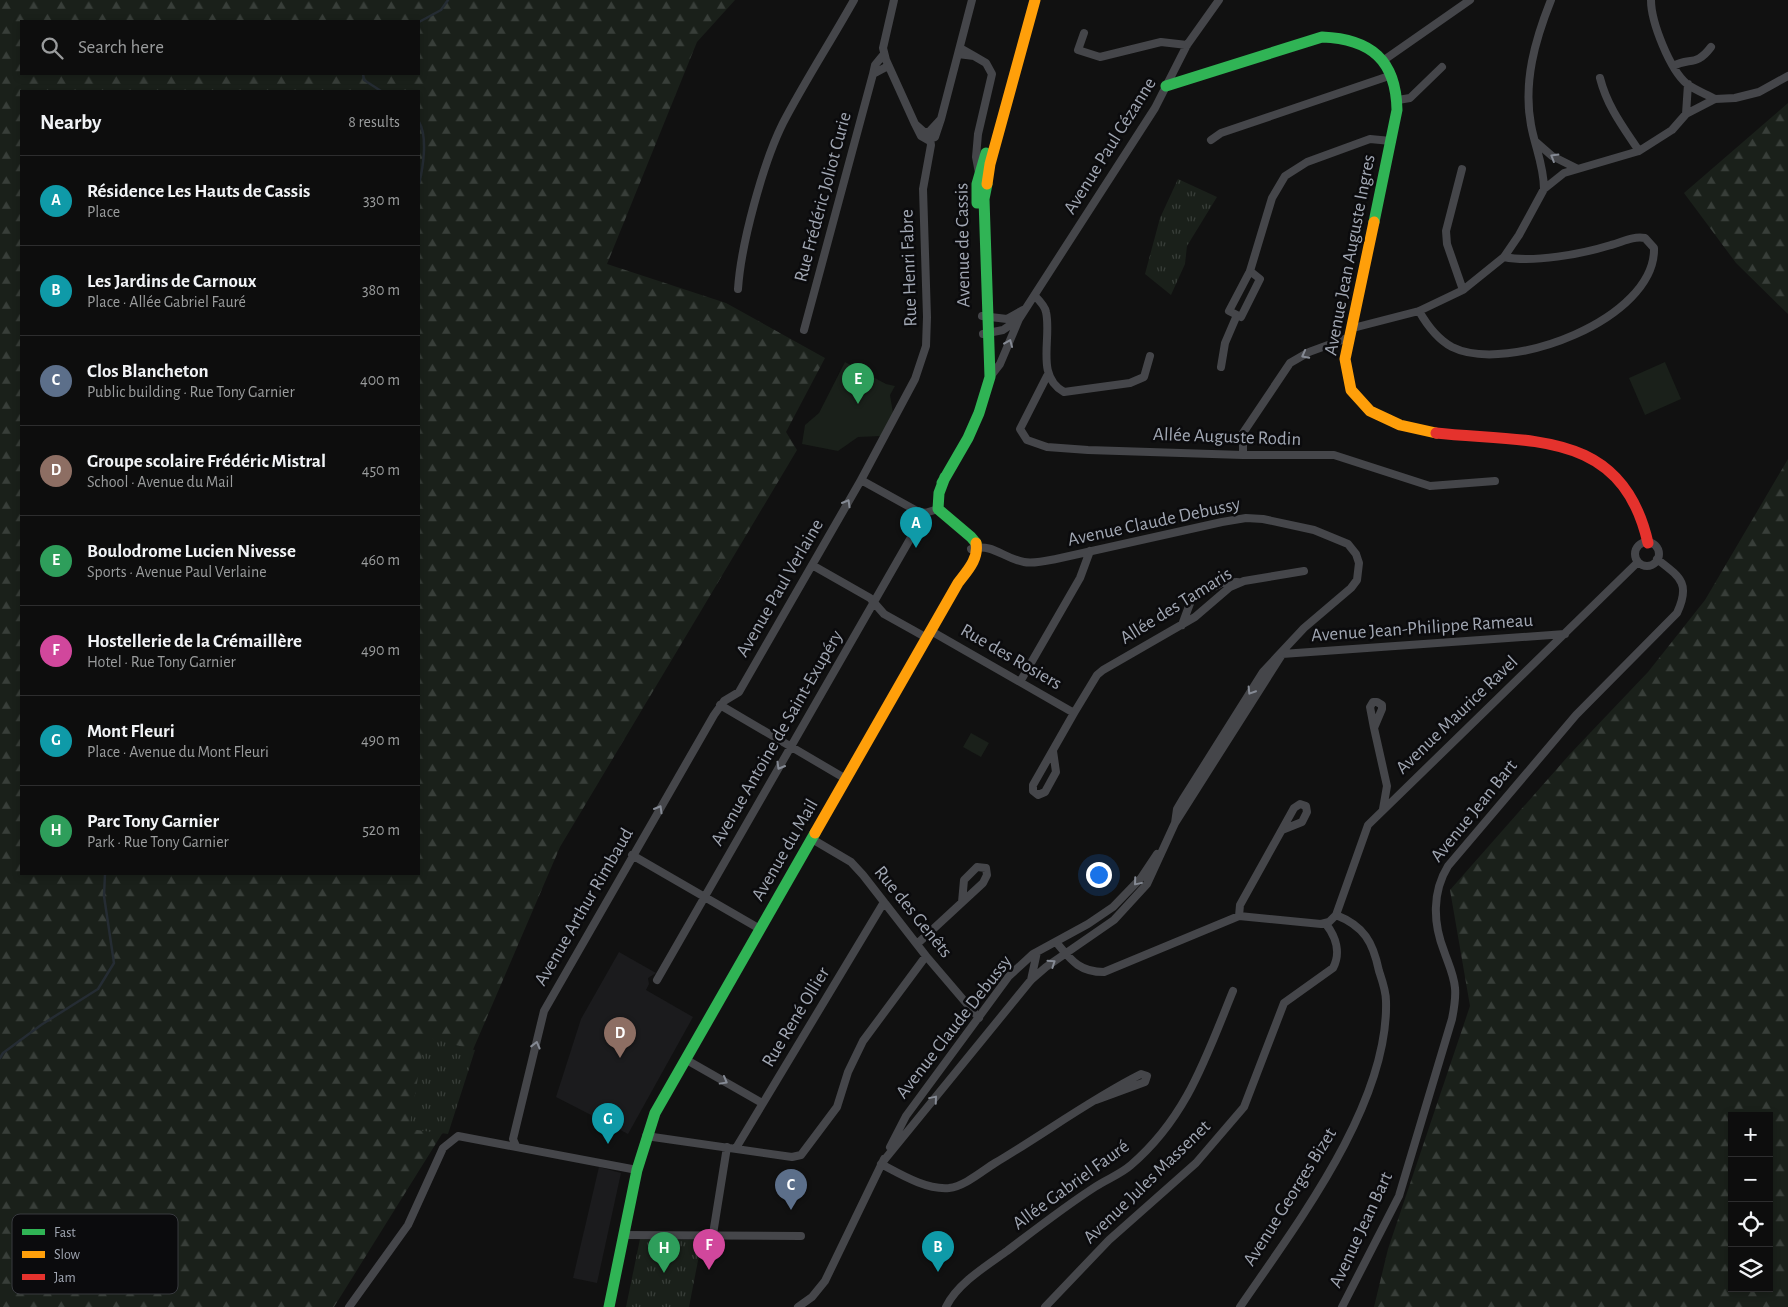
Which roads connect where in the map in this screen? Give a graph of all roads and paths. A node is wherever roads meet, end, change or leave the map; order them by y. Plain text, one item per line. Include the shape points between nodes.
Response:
1 (854, 0) edge
2 (894, 0) edge
3 (972, 0) edge
4 (1035, 0) edge
5 (1218, 0) edge
6 (1470, 0) edge
7 (1551, 0) edge
8 (1651, 0) edge
9 (1084, 33) dead end
10 (1187, 46) junction
11 (1022, 47) junction
12 (1712, 47) dead end
13 (959, 51) junction
14 (884, 54) junction
15 (1384, 60) junction
16 (888, 66) junction
17 (1442, 66) dead end
18 (1674, 66) junction
19 (873, 74) junction
20 (1392, 75) junction
21 (1788, 76) edge
22 (1600, 78) dead end
23 (1688, 84) junction
24 (1166, 86) junction
25 (1715, 99) junction
26 (1397, 105) junction
27 (1686, 114) junction
28 (930, 136) junction
29 (1211, 140) dead end
30 (1391, 141) junction
31 (1535, 141) junction
32 (981, 149) junction
33 (1639, 151) junction
34 (990, 164) junction
35 (1576, 168) junction
36 (1462, 169) dead end
37 (1544, 189) junction
38 (1504, 257) junction
39 (1250, 271) junction
40 (738, 289) dead end
41 (1463, 290) junction
42 (1035, 296) junction
43 (1027, 308) junction
44 (1419, 311) junction
45 (1237, 315) junction
46 (985, 316) junction
47 (1019, 319) junction
48 (804, 330) dead end
49 (1352, 333) junction
50 (986, 334) junction
51 (1150, 356) dead end
52 (1221, 367) dead end
53 (1048, 376) junction
54 (990, 377) junction
55 (985, 388) junction
56 (908, 393) joint
57 (1243, 455) junction
58 (861, 480) junction
59 (1495, 481) dead end
60 (931, 511) junction
61 (1648, 543) junction
62 (974, 548) junction
63 (1090, 551) junction
64 (1658, 560) junction
65 (1638, 562) junction
66 (812, 565) junction
67 (1304, 571) dead end
68 (1244, 581) junction
69 (883, 601) dead end
70 (875, 604) junction
71 (1182, 625) junction
72 (929, 634) junction
73 (1565, 634) junction
74 (1282, 654) junction
75 (1020, 682) junction
76 (739, 692) junction
77 (720, 705) junction
78 (729, 710) junction
79 (1074, 712) junction
80 (1374, 728) dead end
81 (790, 746) junction
82 (1052, 752) junction
83 (846, 778) junction
84 (1387, 786) junction
85 (1403, 790) junction
86 (1383, 809) junction
87 (1282, 830) dead end
88 (812, 839) junction
89 (1165, 843) junction
90 (632, 855) junction
91 (705, 897) junction
92 (884, 902) junction
93 (962, 902) junction
94 (1238, 916) junction
95 (1336, 916) junction
96 (1326, 924) junction
97 (760, 929) junction
98 (1056, 942) junction
99 (917, 944) junction
100 (1037, 952) junction
101 (1066, 953) junction
102 (926, 956) junction
103 (657, 980) dead end
104 (1032, 980) junction
105 (1234, 991) dead end
106 (979, 1018) junction
107 (685, 1060) junction
108 (1096, 1100) junction
109 (762, 1103) junction
110 (905, 1118) junction
111 (915, 1121) junction
112 (646, 1136) junction
113 (512, 1143) junction
114 (731, 1148) junction
115 (882, 1164) junction
116 (637, 1170) junction
117 (713, 1234) junction
118 (623, 1235) junction
119 (801, 1236) dead end
120 (349, 1307) edge
121 (609, 1307) edge
122 (798, 1307) edge
123 (946, 1307) edge
124 (1045, 1307) edge
125 (1240, 1307) edge
126 (1342, 1307) edge

1 - 40 street via 773,146 740,267
2 - 14 street, Rue Frédéric Joliot Curie via 884,35
3 - 13 street, Rue Henri Fabre
4 - 11 main road, Avenue de Cassis
5 - 10 street, Avenue Paul Cézanne
6 - 15 street
7 - 31 street via 1533,53 1528,84 1530,122
8 - 18 street via 1653,18
9 - 10 street via 1078,50 1100,58 1161,42
10 - 24 street, Avenue Paul Cézanne
11 - 32 main road, Avenue de Cassis
11 - 34 main road, Avenue de Cassis
12 - 18 street via 1695,62
13 - 28 street, Rue Henri Fabre via 937,136
13 - 32 street via 986,63 992,74
14 - 16 street, Rue Frédéric Joliot Curie
14 - 19 street, Rue Frédéric Joliot Curie via 875,65
15 - 20 main road, Avenue Jean Auguste Ingres
15 - 24 main road, Avenue Jean Auguste Ingres via 1359,42 1322,37
16 - 19 street
16 - 28 street via 920,136
17 - 26 street via 1410,98
18 - 23 street
19 - 48 street, Rue Frédéric Joliot Curie
20 - 26 main road, Avenue Jean Auguste Ingres
20 - 29 street via 1221,133
21 - 25 street via 1759,92
22 - 33 street via 1613,112
23 - 25 street
23 - 27 street
24 - 42 street, Avenue Paul Cézanne
25 - 27 street
26 - 30 main road, Avenue Jean Auguste Ingres
27 - 33 street via 1672,130
28 - 56 street, Rue Henri Fabre via 923,189 927,335 922,361
30 - 39 street via 1370,139 1289,171 1272,198
30 - 49 main road, Avenue Jean Auguste Ingres
35 -> 31 street via 1552,156
31 - 37 street
32 - 34 street
32 - 46 main road, Avenue de Cassis via 977,193
33 - 35 street
34 - 46 main road, Avenue de Cassis via 985,190
35 - 37 street via 1552,180
36 - 41 street via 1446,231 1447,244
37 - 38 street
38 - 41 street
38 - 44 street via 1518,260 1586,251 1636,236 1645,238 1654,248 1652,267 1626,304 1602,321 1572,335 1505,354 1470,353 1452,347 1438,337
39 - 45 street via 1229,311
39 - 45 street via 1260,279 1241,317
41 - 44 street
42 - 43 street, Avenue Paul Cézanne
42 - 53 street via 1046,312
43 - 46 street via 1007,318
43 - 47 street, Avenue Paul Cézanne
44 - 49 street
45 - 52 street via 1225,343
46 - 50 main road, Avenue de Cassis
47 - 50 street, Avenue Paul Cézanne via 1003,330
54 -> 47 street, Avenue Paul Cézanne via 1000,364
49 -> 57 street via 1290,363 1243,433
49 - 61 main road, Avenue Jean Auguste Ingres via 1345,358 1346,381 1357,399 1370,410 1387,419 1430,432 1556,443 1582,452 1600,463 1618,482 1636,508
50 - 54 main road, Avenue de Cassis
50 - 55 main road, Avenue de Cassis
51 - 53 street via 1144,376 1130,384 1064,392 1053,385
53 - 57 street, Allée Auguste Rodin via 1020,429 1027,440 1036,445
54 - 55 main road, Avenue de Cassis
55 - 60 main road, Avenue de Cassis via 968,438 933,495
56 - 58 street, Avenue Paul Verlaine
57 - 59 street, Allée Auguste Rodin via 1334,455 1430,486
58 - 60 street via 916,511
66 -> 58 street, Avenue Paul Verlaine
60 - 62 main road via 974,537
60 - 70 street, Avenue Antoine de Saint-Exupéry
61 - 64 street via 1658,550
61 - 65 street via 1637,547 1635,555
62 - 63 street, Avenue Claude Debussy via 989,547 1028,563
62 - 72 main road, Avenue du Mail via 976,557
63 - 74 street, Avenue Claude Debussy via 1246,518 1314,530 1348,544 1359,563 1357,580 1304,628
63 - 75 street via 1080,578
64 - 65 street via 1648,566
64 - 126 street, Avenue Jean Bart via 1681,580 1683,595 1676,613 1570,723 1454,858 1441,878 1437,894 1437,924 1439,939 1454,977 1456,990 1452,1019 1399,1196
65 - 73 street, Avenue Maurice Ravel
66 - 70 street, Rue des Rosiers
66 - 76 street, Avenue Paul Verlaine
67 - 68 street, Allée des Tamaris
68 - 71 street, Allée des Tamaris via 1230,587
68 - 71 street via 1222,583 1192,598
69 - 70 street
70 - 72 street, Rue des Rosiers via 884,614
70 - 81 street, Avenue Antoine de Saint-Exupéry via 868,610
71 - 79 street, Allée des Tamaris via 1103,670
72 - 75 street, Rue des Rosiers
72 - 83 main road, Avenue du Mail
73 - 74 street, Avenue Jean-Philippe Rameau
73 - 85 street, Avenue Maurice Ravel
74 - 89 street, Avenue Claude Debussy
75 - 79 street, Rue des Rosiers
76 - 77 street, Avenue Paul Verlaine
76 - 78 street
77 - 78 street
90 -> 77 street, Avenue Arthur Rimbaud
78 - 81 street
79 - 82 street, Allée des Tamaris
80 - 84 street
81 - 83 street
81 -> 91 street, Avenue Antoine de Saint-Exupéry
82 - 82 street, Allée des Tamaris via 1056,772 1045,792 1038,794 1032,788
83 - 88 main road, Avenue du Mail
84 - 85 street
84 - 86 street
85 - 86 street, Avenue Maurice Ravel
86 - 95 street, Avenue Maurice Ravel via 1368,825
87 - 94 street via 1240,905
88 - 92 street, Rue des Genêts via 851,862
88 - 97 main road, Avenue du Mail
89 -> 98 street, Avenue Claude Debussy via 1126,895 1103,915
89 - 101 street, Avenue Claude Debussy via 1154,871 1138,895 1114,920
90 - 91 street
113 -> 90 street, Avenue Arthur Rimbaud via 544,1011
91 - 97 street
91 - 103 street, Avenue Antoine de Saint-Exupéry
92 - 99 street, Rue des Genêts
92 - 109 street, Rue René Ollier
93 - 93 street via 986,879 986,868 977,867 964,880
93 - 99 street
94 - 96 street
94 - 101 street via 1104,972 1089,972 1079,967
95 - 96 street
95 - 125 street, Avenue Georges Bizet via 1359,926 1375,953 1380,972 1386,1000 1383,1036 1373,1077 1335,1164
96 - 124 street, Avenue Jules Massenet via 1338,954 1333,968 1284,1003 1244,1107 1196,1163 1109,1240
97 - 107 main road, Avenue du Mail
98 - 100 street, Avenue Claude Debussy
98 - 101 street
99 - 102 street, Rue des Genêts
100 - 104 street
100 - 106 street, Avenue Claude Debussy via 1009,976
104 -> 101 street, Avenue Claude Debussy
102 - 106 street, Rue des Genêts
102 - 114 street via 863,1041 848,1072 837,1107 804,1153 797,1157
111 -> 104 street, Avenue Claude Debussy
105 - 123 street, Allée Gabriel Fauré via 1198,1078 1181,1109 1147,1149 1130,1166 1046,1220 993,1261 967,1282
106 - 110 street, Avenue Claude Debussy
107 -> 109 street
107 - 112 main road, Avenue du Mail
108 - 108 street via 1141,1074 1147,1076 1145,1082
108 - 115 street via 954,1187 937,1187 906,1177
109 - 114 street, Rue René Ollier
110 - 111 street, Avenue Claude Debussy via 908,1124
110 - 115 street, Avenue Claude Debussy
111 - 115 street, Avenue Claude Debussy
112 - 114 street
112 - 116 main road, Avenue du Mail
113 - 116 street
113 - 120 street via 458,1136 446,1144 408,1225
114 - 117 street
115 - 122 street, Avenue Claude Debussy via 825,1281 812,1297
116 - 118 main road, Avenue du Mail
117 - 118 street
117 - 119 street
118 - 121 main road, Avenue du Mail

